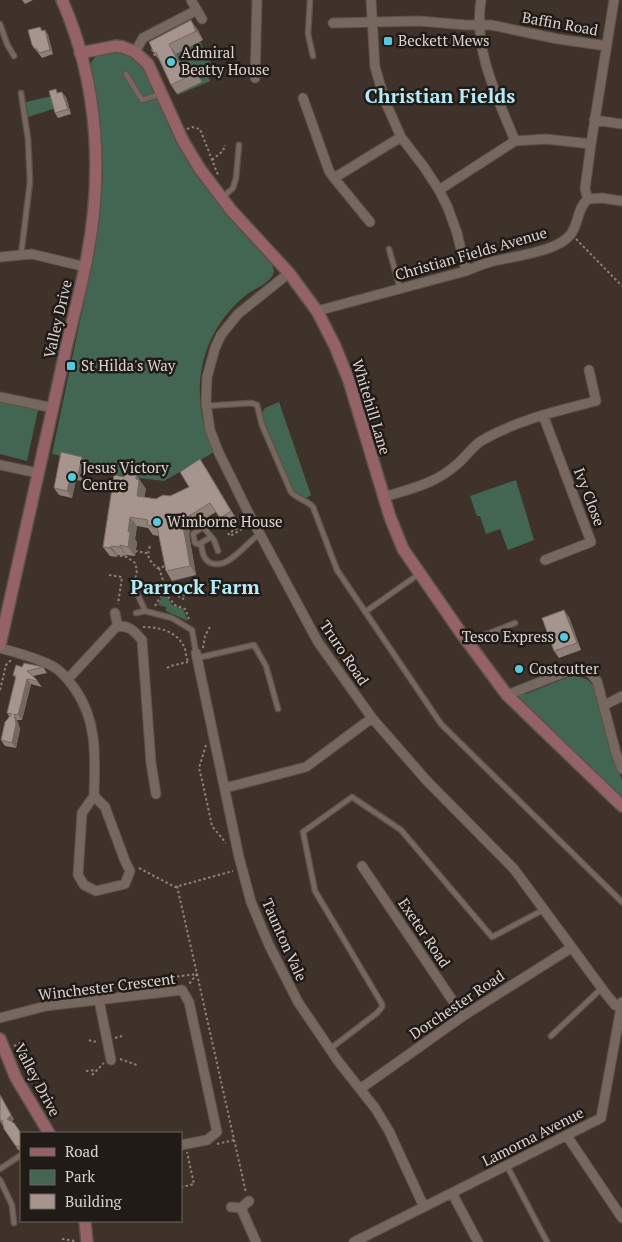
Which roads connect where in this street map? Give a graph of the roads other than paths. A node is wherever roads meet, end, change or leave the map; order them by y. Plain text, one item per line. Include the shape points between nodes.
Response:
1 (62, 0) edge
2 (192, 0) edge
3 (257, 0) edge
4 (310, 0) edge
5 (371, 0) edge
6 (481, 0) edge
7 (617, 1) edge
8 (197, 10) junction
9 (202, 19) dead end
10 (333, 23) dead end
11 (371, 23) junction
12 (0, 24) edge
13 (479, 25) junction
14 (607, 46) junction
15 (135, 52) junction
16 (80, 53) junction
17 (14, 56) dead end
18 (313, 56) dead end
19 (126, 74) dead end
20 (255, 78) dead end
21 (21, 93) dead end
22 (162, 94) junction
23 (303, 98) dead end
24 (594, 120) junction
25 (622, 124) edge
26 (401, 137) junction
27 (514, 141) junction
28 (591, 144) junction
29 (238, 145) dead end
30 (334, 178) junction
31 (439, 190) junction
32 (222, 198) junction
33 (588, 199) junction
34 (622, 201) edge
35 (370, 222) dead end
36 (389, 249) dead end
37 (20, 255) junction
38 (0, 256) edge
39 (86, 267) junction
40 (466, 271) junction
41 (289, 273) junction
42 (400, 288) junction
43 (317, 311) junction
44 (589, 370) dead end
45 (0, 397) edge
46 (206, 406) junction
47 (53, 408) junction
48 (542, 415) junction
49 (0, 465) edge
50 (38, 473) junction
51 (384, 497) junction
52 (260, 534) junction
53 (211, 538) junction
54 (201, 544) junction
55 (218, 551) dead end
56 (545, 560) dead end
57 (420, 573) junction
58 (135, 588) road end
59 (145, 610) junction
60 (116, 611) road end
61 (365, 612) junction
62 (136, 613) dead end
63 (3, 614) edge
64 (515, 623) dead end
65 (118, 627) junction
66 (468, 642) junction
67 (0, 646) edge
68 (196, 657) junction
69 (68, 679) junction
70 (507, 695) junction
71 (622, 696) edge
72 (605, 705) junction
73 (278, 709) dead end
74 (372, 718) junction
75 (619, 752) edge
76 (622, 769) edge
77 (225, 788) junction
78 (156, 794) dead end
79 (94, 796) junction
80 (622, 806) edge
81 (362, 866) dead end
82 (622, 902) edge
83 (543, 910) junction
84 (571, 948) junction
85 (602, 988) junction
86 (99, 1000) junction
87 (621, 1005) edge
88 (463, 1016) junction
89 (0, 1018) edge
90 (551, 1036) dead end
91 (0, 1039) edge
92 (330, 1049) junction
93 (111, 1060) road end
94 (360, 1089) junction
95 (48, 1132) edge
96 (567, 1136) junction
97 (184, 1148) edge
98 (20, 1156) edge
99 (507, 1166) junction
100 (0, 1169) edge
101 (0, 1180) edge
102 (452, 1193) junction
103 (248, 1199) road end
104 (424, 1206) junction
105 (622, 1218) edge
106 (84, 1222) edge
107 (14, 1223) dead end
108 (83, 1241) edge
109 (256, 1242) edge
110 (354, 1242) edge
111 (478, 1242) edge
112 (547, 1242) edge

1 - 16 street, Valley Drive
2 - 8 street
3 - 20 street
4 - 18 lane via 308,34
5 - 11 street
6 - 13 street
7 - 14 street
8 - 9 street
8 - 15 street via 143,38
10 - 11 street
11 - 13 street via 419,21
11 - 26 street via 375,67
12 - 17 lane via 6,44
13 - 14 street, Baffin Road
13 - 27 street via 484,60
14 - 24 street
15 - 16 street, Whitehill Lane via 116,46
15 - 22 street, Whitehill Lane via 146,61
16 - 39 street, Valley Drive via 91,100 97,153 94,218
19 - 22 lane via 142,100
21 - 37 lane via 30,182
22 - 32 street, Whitehill Lane via 179,133
23 - 30 street
24 - 25 street
24 - 28 street
26 - 30 street
26 - 31 street
27 - 28 street via 546,139
27 - 31 street
28 - 33 street via 585,189
29 - 32 lane via 233,188
30 - 35 street
31 - 40 street via 457,233
32 - 41 street, Whitehill Lane
33 - 34 street
33 - 40 street, Christian Fields Avenue via 582,204 571,234 561,242 550,248 485,263
36 - 42 lane
37 - 38 street
37 - 39 street via 32,254
39 - 47 street, Valley Drive
40 - 42 street, Christian Fields Avenue
41 - 43 street, Whitehill Lane
41 - 46 street, Truro Road via 238,314 221,335 209,366
42 - 43 street, Christian Fields Avenue
43 - 51 street, Whitehill Lane via 349,381
44 - 48 street via 596,401
45 - 47 street
46 - 52 street, Truro Road via 216,446
46 - 61 lane via 257,405 262,425 289,488 313,507 337,570
47 - 50 street, Valley Drive
48 - 51 street via 479,442 456,466 431,483
48 - 56 street, Ivy Close via 592,542
49 - 50 street
50 - 63 street, Valley Drive
51 - 57 street, Whitehill Lane via 403,549
52 - 54 lane via 235,557 220,564 206,560
52 - 74 street, Truro Road via 318,642
53 - 54 lane
53 - 54 lane via 203,527 194,532 195,542
53 - 55 lane
57 - 61 lane
57 - 66 street, Whitehill Lane
58 - 59 lane
59 - 62 lane
59 - 68 lane via 168,616 191,629
60 - 65 street
61 - 82 lane via 441,724
63 - 67 street, Valley Drive
64 - 66 lane
65 - 69 street
65 - 78 street via 130,628 144,644 151,763
66 - 70 street, Whitehill Lane
67 - 69 street via 55,668
68 - 73 lane via 254,645 266,666
68 - 77 street, Taunton Vale
69 - 79 street via 84,701 93,727
70 - 72 street via 568,671 588,670 597,681
70 - 80 street, Whitehill Lane
71 - 72 street
72 - 75 street
74 - 77 street via 306,767
74 - 83 street, Truro Road via 514,869
75 - 76 street
77 - 92 street, Taunton Vale via 251,902 298,1002
79 - 79 street via 82,813 78,875 84,885 96,891 125,884 130,871 105,808
81 - 88 street, Exeter Road
83 - 84 street, Truro Road
83 - 92 lane via 492,937 401,830 352,797 303,832 315,891 382,1007
84 - 85 street, Truro Road
84 - 88 street, Dorchester Road
85 - 87 street, Truro Road via 614,1004
85 - 90 lane
86 - 89 street, Winchester Crescent via 41,1007
86 - 93 street
86 - 97 street, Winchester Crescent via 184,991 190,1005 217,1132 207,1140
87 - 96 street, Lamorna Avenue via 602,1116
88 - 94 street, Dorchester Road
91 - 95 street, Valley Drive via 16,1078
92 - 94 street, Taunton Vale
94 - 104 street, Taunton Vale via 389,1131
96 - 99 street, Lamorna Avenue
96 - 105 street
98 - 100 lane
99 - 102 street, Lamorna Avenue
99 - 112 lane
101 - 107 lane via 12,1205
102 - 104 street, Lamorna Avenue
102 - 111 street
103 - 109 street via 236,1207
104 - 110 street, Lamorna Avenue
106 - 108 street

